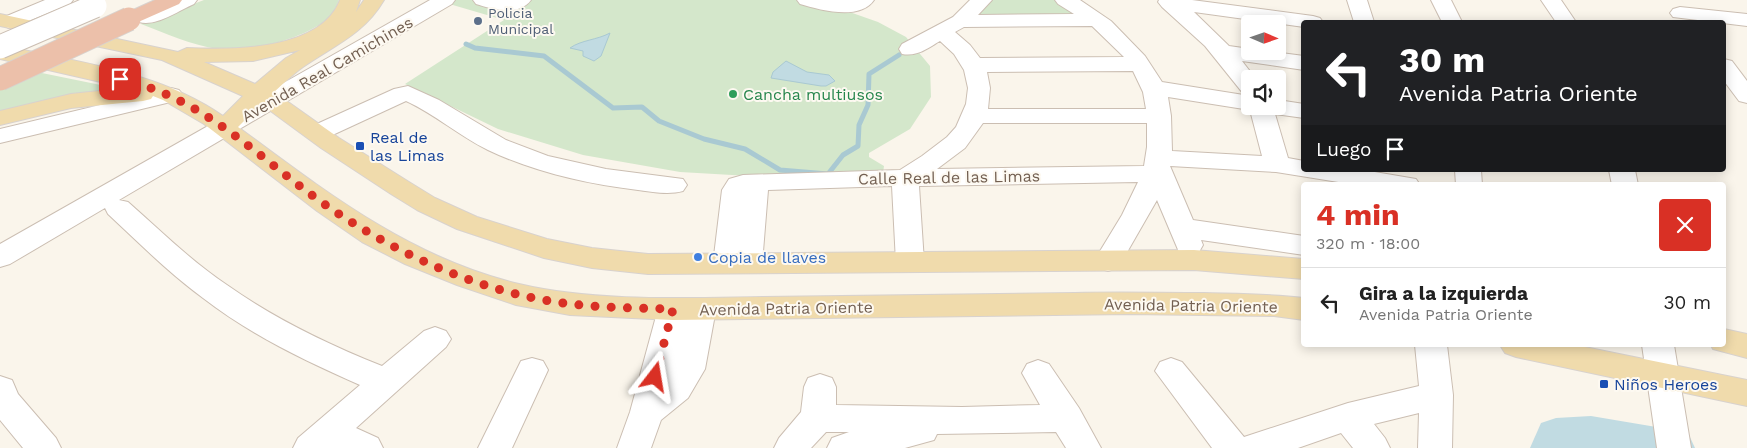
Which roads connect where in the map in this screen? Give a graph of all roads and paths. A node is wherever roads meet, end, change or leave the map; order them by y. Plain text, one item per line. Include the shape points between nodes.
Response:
1 (63, 0) edge
2 (140, 0) edge
3 (172, 0) edge
4 (187, 0) edge
5 (350, 0) edge
6 (374, 0) edge
7 (422, 0) edge
8 (446, 0) edge
9 (483, 0) edge
10 (521, 0) edge
11 (807, 0) edge
12 (864, 0) edge
13 (982, 0) edge
14 (1065, 0) edge
15 (1357, 0) edge
16 (1441, 0) edge
17 (1551, 0) edge
18 (1167, 1) edge
19 (1191, 3) edge
20 (1277, 9) edge
21 (1679, 12) edge
22 (114, 13) edge
23 (1095, 20) junction
24 (1307, 20) edge
25 (1363, 20) edge
26 (1451, 20) edge
27 (1565, 20) edge
28 (1747, 20) edge
29 (4, 21) edge
30 (951, 26) junction
31 (0, 47) edge
32 (910, 49) dead end
33 (0, 52) edge
34 (1224, 52) junction
35 (168, 55) junction
36 (0, 62) edge
37 (1726, 62) edge
38 (1301, 63) edge
39 (1140, 64) junction
40 (1747, 64) edge
41 (974, 65) junction
42 (1726, 69) edge
43 (1241, 75) edge
44 (6, 81) edge
45 (1153, 88) junction
46 (169, 94) junction
47 (266, 96) junction
48 (1747, 96) edge
49 (1241, 102) edge
50 (1286, 108) edge
51 (1301, 111) edge
52 (1264, 115) edge
53 (976, 116) junction
54 (1158, 116) junction
55 (0, 118) edge
56 (218, 123) junction
57 (0, 136) edge
58 (323, 138) junction
59 (1276, 164) junction
60 (1158, 168) junction
61 (1301, 168) edge
62 (1325, 172) edge
63 (904, 178) junction
64 (1388, 182) edge
65 (674, 185) dead end
66 (118, 208) dead end
67 (1184, 228) junction
68 (0, 239) edge
69 (1251, 239) junction
70 (1301, 246) edge
71 (0, 257) edge
72 (1108, 260) junction
73 (1194, 260) junction
74 (910, 262) junction
75 (738, 264) junction
76 (1262, 266) junction
77 (1301, 269) edge
78 (687, 309) junction
79 (1301, 309) edge
80 (435, 339) dead end
81 (1726, 341) edge
82 (1747, 346) edge
83 (1431, 347) edge
84 (1522, 347) edge
85 (1658, 347) edge
86 (532, 370) dead end
87 (1171, 371) dead end
88 (1038, 373) dead end
89 (386, 382) junction
90 (0, 389) edge
91 (1666, 392) junction
92 (1747, 393) edge
93 (1436, 395) junction
94 (1348, 416) junction
95 (1067, 418) junction
96 (962, 421) junction
97 (320, 440) edge
98 (44, 448) edge
99 (366, 448) edge
100 (495, 448) edge
101 (634, 448) edge
102 (790, 448) edge
103 (844, 448) edge
104 (1084, 448) edge
105 (1232, 448) edge
106 (1255, 448) edge
107 (1373, 448) edge
108 (1435, 448) edge
109 (1674, 448) edge

1 - 29 street
2 - 22 highway
3 - 22 highway
4 - 22 street
5 - 35 main road via 343,16 329,28 283,48 236,56
6 - 47 main road via 356,23 306,54
7 - 47 street, Avenida Real Camichines
8 - 47 street, Avenida Real Camichines
9 - 10 street via 508,6
11 - 12 street via 840,8
13 - 30 street
14 - 23 street
15 - 25 street
16 - 26 street
17 - 27 street
18 - 19 street
18 - 34 street via 1190,18
19 - 20 street
20 - 24 street
21 - 28 street
22 - 31 street, bridge
22 - 36 highway
22 - 44 street
23 - 30 street
23 - 39 street via 1113,34
29 - 35 main road
30 - 32 street
30 - 41 street
33 - 46 main road, Avenida Patria Oriente via 137,83
34 - 38 street
34 - 43 street
35 - 47 main road
37 - 40 street
39 - 41 street
39 - 45 street
41 - 53 street via 980,98
42 - 48 street
45 - 49 street
45 - 54 street
46 - 55 main road via 71,100
46 - 56 main road, Avenida Patria Oriente
46 - 57 street
47 - 56 street, Avenida Real Camichines
47 - 58 main road
50 - 51 street
52 - 59 street
53 - 54 street
53 - 63 street via 965,133 947,150
54 - 60 street
56 - 68 street, Avenida Real Camichines
56 - 71 street, Avenida Real Camichines
56 - 78 main road, Avenida Patria Oriente via 326,205 372,235 467,278 516,294 570,304
58 - 65 street via 419,98 497,145 539,161 611,178
58 - 75 main road via 426,204 502,236 592,258 648,264
59 - 60 street, Calle Real de las Limas
59 - 61 street, Calle Real de las Limas
60 - 63 street, Calle Real de las Limas
60 - 67 street
60 - 72 street via 1144,201
62 - 64 street
63 - 74 street
63 - 75 street, Calle Real de las Limas via 747,184 736,190
66 - 89 street via 228,302 277,333
67 - 69 street
67 - 73 street
69 - 70 street
69 - 76 street
72 - 73 main road
72 - 74 main road
73 - 76 main road
74 - 75 main road
76 - 77 main road
78 - 79 main road, Avenida Patria Oriente via 1130,303 1274,305
78 - 101 street via 685,378 674,393 647,412
80 - 89 street
81 - 82 main road
83 - 93 street
84 - 91 main road
85 - 91 street
86 - 100 street
87 - 105 street
88 - 95 street
89 - 97 street
90 - 98 street via 3,400
91 - 92 main road
91 - 109 street
93 - 94 street
93 - 108 street
94 - 106 street
94 - 107 street
95 - 96 street
95 - 104 street
96 - 102 street via 819,403 806,429
96 - 103 street
97 - 99 street

